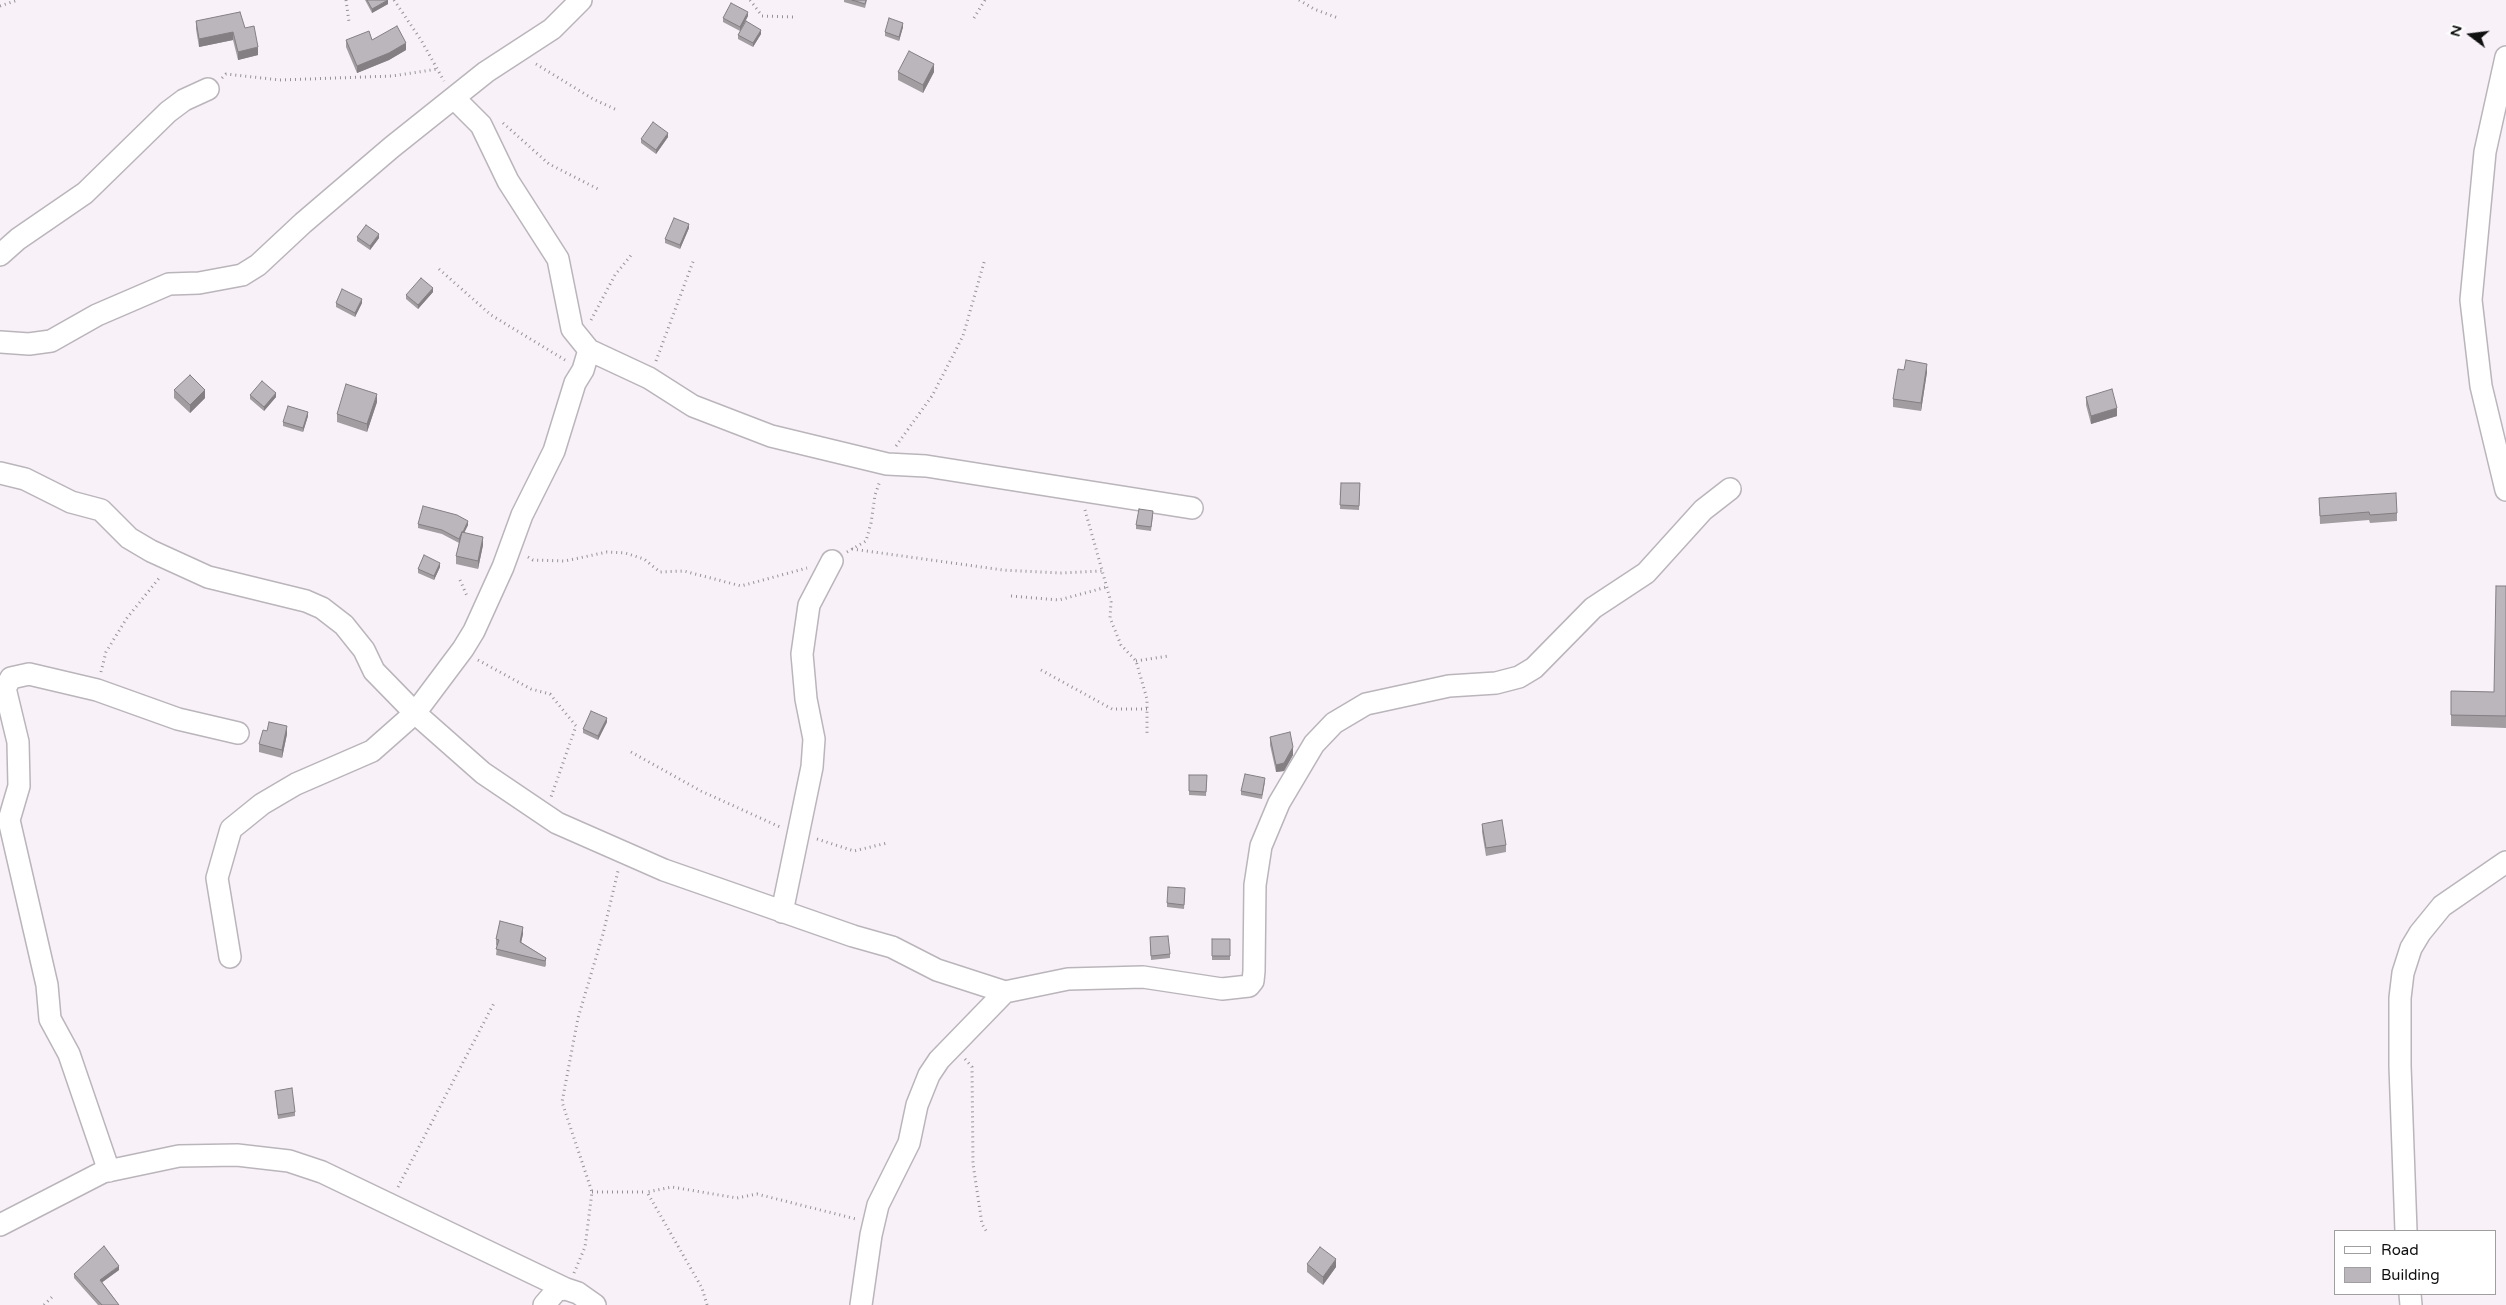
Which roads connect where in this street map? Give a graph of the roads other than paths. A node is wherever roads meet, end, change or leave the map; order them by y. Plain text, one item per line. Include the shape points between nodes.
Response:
1 (581, 0) edge
2 (2506, 57) edge
3 (208, 89) road end
4 (454, 99) junction
5 (0, 255) edge
6 (0, 342) edge
7 (589, 350) junction
8 (0, 473) edge
9 (1730, 489) dead end
10 (2506, 490) edge
11 (1192, 508) dead end
12 (832, 561) road end
13 (415, 713) junction
14 (238, 733) dead end
15 (2506, 862) edge
16 (782, 912) junction
17 (230, 957) dead end
18 (1005, 992) junction
19 (109, 1171) junction
20 (0, 1226) edge
21 (2406, 1230) edge
22 (566, 1289) junction
23 (544, 1305) edge
24 (595, 1305) edge
25 (861, 1305) edge

1 - 4 street via 552,29 480,76
2 - 10 street via 2485,152 2471,300 2481,386
3 - 5 street via 168,112 85,192 18,238
4 - 6 street via 392,147 258,266 242,275 199,283 169,284 97,315 51,341 29,344
4 - 7 street via 481,125 508,181 558,259 572,328
7 - 11 street via 650,378 693,406 771,436 886,464 926,466
7 - 13 street via 575,383 554,452 474,631
8 - 13 street via 25,479 72,502 101,510 129,538 208,577 306,601 322,608 344,625 364,650 374,671
9 - 18 street via 1704,510 1646,573 1593,608 1534,668 1519,677 1496,683 1449,686 1366,704 1334,723 1314,744 1279,803 1262,846 1254,885 1254,971 1249,986 1222,989 1144,977 1068,979
12 - 16 street via 809,605 802,654 814,739 812,767
13 - 16 street via 483,773 544,816 664,870
13 - 17 street via 372,751 296,784 262,804 230,829 217,878
14 - 19 street via 178,719 97,690 29,674 11,678 5,688 18,742 19,786 9,820 47,985 50,1019 69,1054
15 - 21 street via 2442,906 2411,948 2403,973 2400,1066
16 - 18 street via 892,947 937,970
18 - 25 street via 939,1060 923,1088 909,1143 878,1205
19 - 20 street
19 - 22 street via 179,1156 237,1155 289,1161 322,1172 390,1203
22 - 23 street via 557,1290
22 - 24 street

